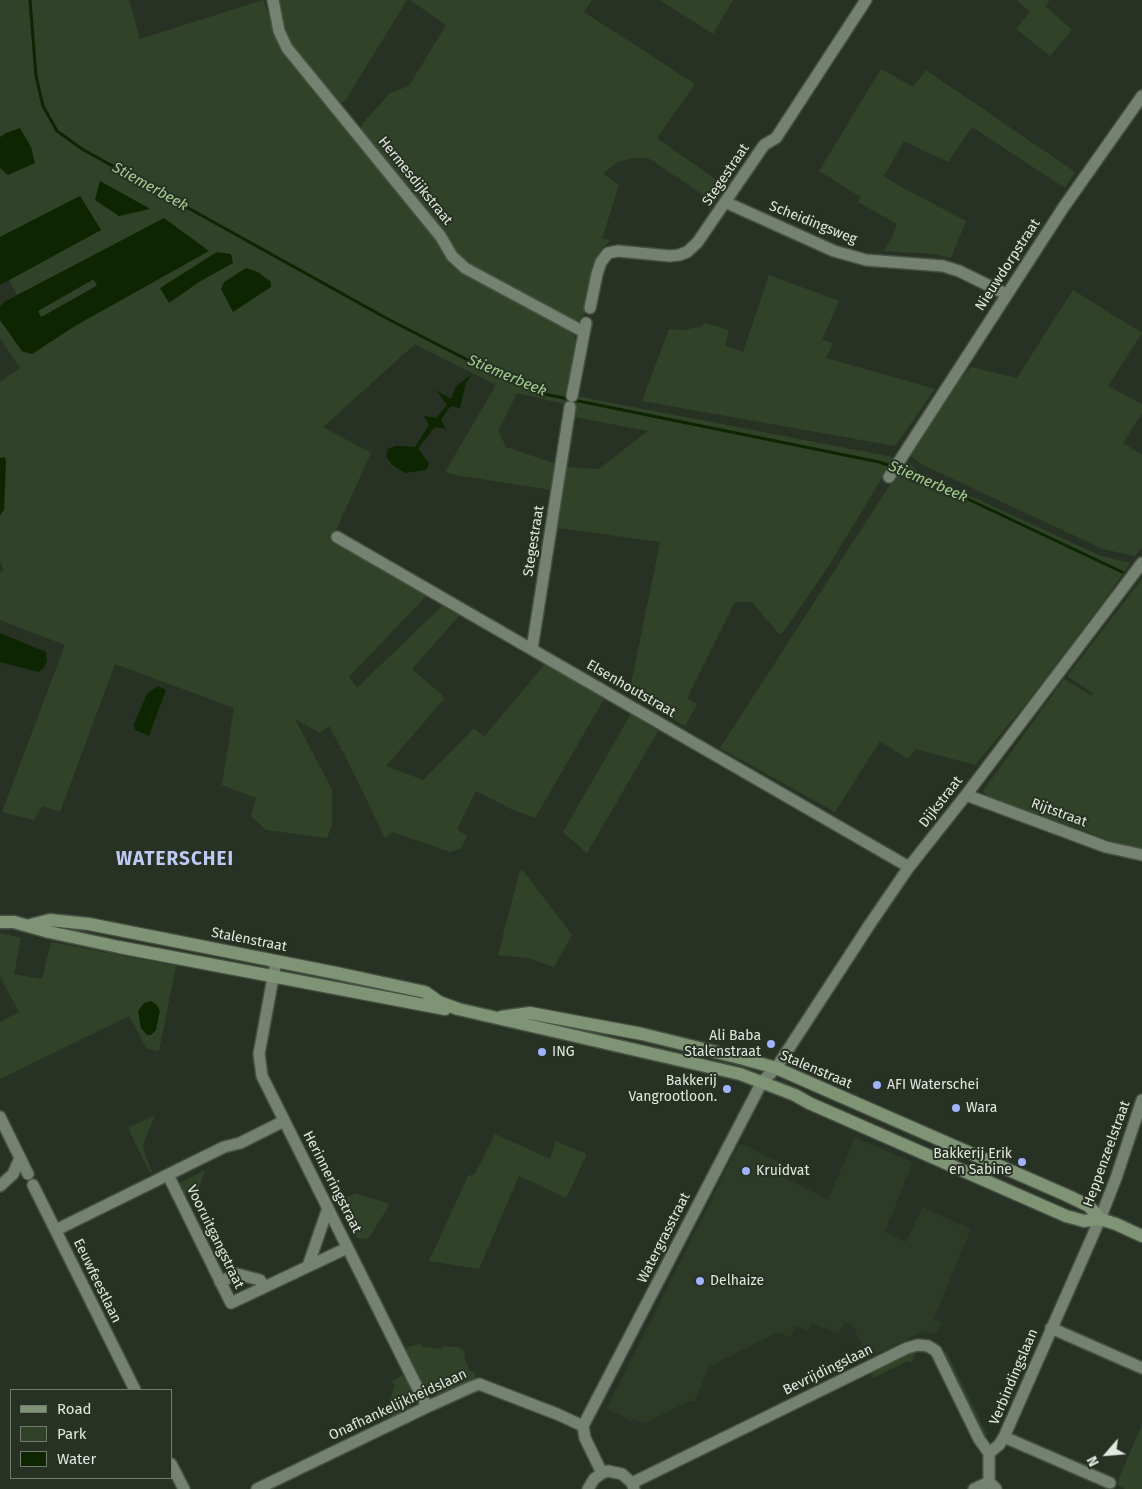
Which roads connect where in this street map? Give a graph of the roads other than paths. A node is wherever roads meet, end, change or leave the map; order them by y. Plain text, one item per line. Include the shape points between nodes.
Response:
1 (273, 0) edge
2 (866, 0) edge
3 (1142, 96) edge
4 (725, 202) junction
5 (1006, 294) junction
6 (590, 308) dead end
7 (585, 327) joint
8 (890, 476) dead end
9 (337, 537) dead end
10 (1142, 563) edge
11 (532, 649) junction
12 (966, 795) junction
13 (1142, 855) edge
14 (910, 867) junction
15 (0, 912) edge
16 (0, 922) edge
17 (14, 922) junction
18 (30, 925) junction
19 (276, 961) junction
20 (336, 972) junction
21 (274, 978) junction
22 (334, 988) junction
23 (458, 1009) junction
24 (499, 1017) junction
25 (642, 1034) junction
26 (639, 1051) junction
27 (776, 1068) junction
28 (762, 1082) junction
29 (817, 1086) junction
30 (1142, 1100) edge
31 (809, 1104) junction
32 (0, 1117) edge
33 (284, 1120) junction
34 (20, 1158) junction
35 (28, 1174) dead end
36 (168, 1175) junction
37 (33, 1185) dead end
38 (0, 1186) edge
39 (1074, 1199) junction
40 (328, 1208) junction
41 (1066, 1216) junction
42 (1100, 1219) junction
43 (56, 1230) junction
44 (1142, 1236) edge
45 (347, 1248) junction
46 (308, 1266) junction
47 (220, 1282) junction
48 (264, 1287) junction
49 (1051, 1328) junction
50 (1142, 1368) edge
51 (135, 1389) edge
52 (427, 1407) junction
53 (583, 1426) junction
54 (1004, 1437) junction
55 (989, 1453) junction
56 (172, 1466) edge
57 (602, 1473) junction
58 (1110, 1483) dead end
59 (993, 1485) edge
60 (633, 1486) edge
61 (184, 1489) edge
62 (257, 1489) edge
63 (588, 1489) edge
64 (974, 1489) edge

1 - 7 street, Hermesdijkstraat via 278,31 288,48 441,236 452,256 465,268
2 - 4 street, Stegestraat via 776,138 764,145
3 - 5 street, Nieuwdorpstraat
4 - 5 street, Scheidingsweg via 834,251 866,260 943,266
4 - 6 street, Stegestraat via 697,243 687,252 670,256 608,253 597,274
5 - 8 street, Nieuwdorpstraat
7 - 11 street, Stegestraat
9 - 11 street, Elsenhoutstraat
10 - 12 street, Dijkstraat
11 - 14 street, Elsenhoutstraat
12 - 13 street, Rijtstraat via 1106,847
12 - 14 street, Dijkstraat
14 - 27 street, Dijkstraat
15 - 17 street, Stalenstraat
16 - 17 street, Stalenstraat
17 - 18 street, Stalenstraat
18 - 19 street, Stalenstraat via 50,920 88,924
18 - 21 street, Stalenstraat via 119,948
19 - 20 street, Stalenstraat
19 - 21 street, Herinneringstraat
20 - 22 street
20 - 23 street, Stalenstraat via 425,992
21 - 22 street, Stalenstraat
21 - 33 street, Herinneringstraat via 259,1054 262,1076
22 - 23 street, Stalenstraat
23 - 24 street, Stalenstraat
24 - 25 street, Stalenstraat via 530,1013
24 - 26 street, Stalenstraat
25 - 26 street
25 - 27 street, Stalenstraat
26 - 28 street, Stalenstraat
27 - 28 street, Watergrasstraat
27 - 29 street, Stalenstraat
28 - 31 street, Stalenstraat via 796,1094
28 - 53 street, Watergrasstraat
29 - 31 street
29 - 39 street, Stalenstraat
30 - 42 street, Heppenzeelstraat
31 - 41 street, Stalenstraat
32 - 34 street
33 - 36 street, Vooruitgangstraat
33 - 40 street, Herinneringstraat
34 - 35 street
34 - 38 street via 12,1174
36 - 43 street, Vooruitgangstraat
36 - 47 street, Vooruitgangstraat
37 - 43 street, Eeuwfeestlaan
39 - 41 street via 1074,1208
39 - 42 street, Stalenstraat via 1089,1206
40 - 45 street, Herinneringstraat
40 - 46 street
41 - 42 street, Stalenstraat via 1084,1221
42 - 44 street, Stalenstraat
42 - 49 street, Verbindingslaan
43 - 51 street, Eeuwfeestlaan
45 - 46 street, Vooruitgangstraat
45 - 52 street, Herinneringstraat
46 - 48 street, Vooruitgangstraat
47 - 48 street via 237,1274 260,1280
47 - 48 street, Vooruitgangstraat via 230,1303
49 - 50 street, Verbindingslaan
49 - 54 street, Verbindingslaan
52 - 53 street, Onafhankelijkheidslaan via 480,1384
52 - 62 street, Onafhankelijkheidslaan
53 - 57 street via 585,1438
54 - 55 street, Verbindingslaan
54 - 58 street, Verbindingslaan
55 - 59 street
55 - 60 street, Bevrijdingslaan via 936,1351 918,1345
56 - 61 street
57 - 60 street, Bevrijdingslaan via 622,1474
57 - 63 street
59 - 64 street

